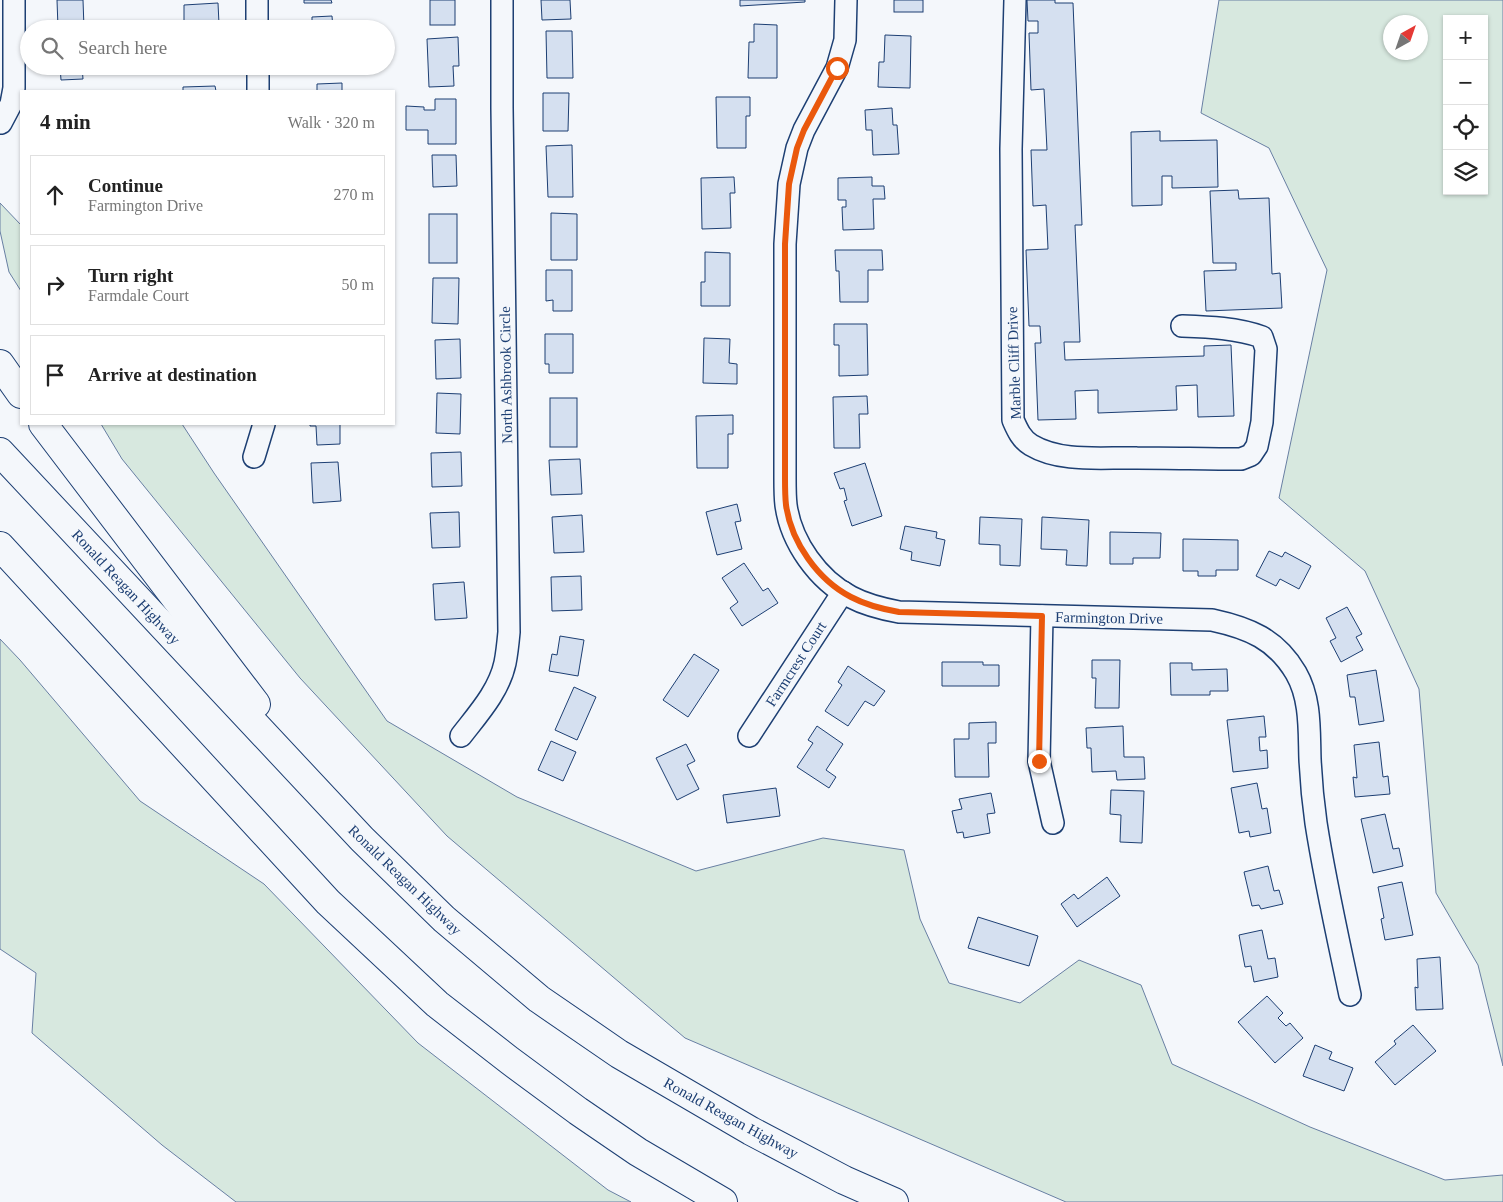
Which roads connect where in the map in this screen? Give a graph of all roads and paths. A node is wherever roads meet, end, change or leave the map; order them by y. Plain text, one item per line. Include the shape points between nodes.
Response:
1 (14, 0) edge
2 (256, 0) edge
3 (502, 0) edge
4 (846, 0) edge
5 (1015, 0) edge
6 (257, 20) edge
7 (258, 75) edge
8 (258, 90) edge
9 (1, 123) edge
10 (1182, 326) dead end
11 (0, 364) edge
12 (20, 393) edge
13 (44, 425) edge
14 (264, 425) edge
15 (0, 452) edge
16 (254, 457) dead end
17 (0, 546) edge
18 (0, 571) edge
19 (843, 592) junction
20 (1042, 616) junction
21 (145, 704) junction
22 (461, 736) dead end
23 (749, 736) dead end
24 (337, 814) junction
25 (1053, 824) dead end
26 (1350, 995) dead end
27 (723, 1202) edge
28 (894, 1202) edge

1 - 9 street via 14,88 11,104
2 - 6 street
3 - 22 street, North Ashbrook Circle via 509,632 505,664 498,684
4 - 19 street, Farmington Drive via 845,40 837,68 797,148 789,184 785,244 786,506 799,544 826,579
5 - 10 street, Marble Cliff Drive via 1011,149 1013,420 1021,436 1029,444 1059,455 1241,459 1251,455 1257,446 1262,422 1266,349 1262,337 1248,332
7 - 8 street
11 - 12 highway
13 - 24 highway
14 - 16 street
15 - 24 highway, Ronald Reagan Highway
17 - 21 highway
18 - 21 highway
19 - 20 street, Farmington Drive via 882,609 899,612
19 - 23 street, Farmcrest Court
20 - 25 street via 1039,761
20 - 26 street, Farmington Drive via 1212,620 1257,634 1286,659 1296,674 1308,709 1316,823
21 - 27 highway via 328,902 437,1004 585,1116 638,1152
24 - 28 highway, Ronald Reagan Highway via 444,919 539,999 619,1054 751,1131 844,1180

